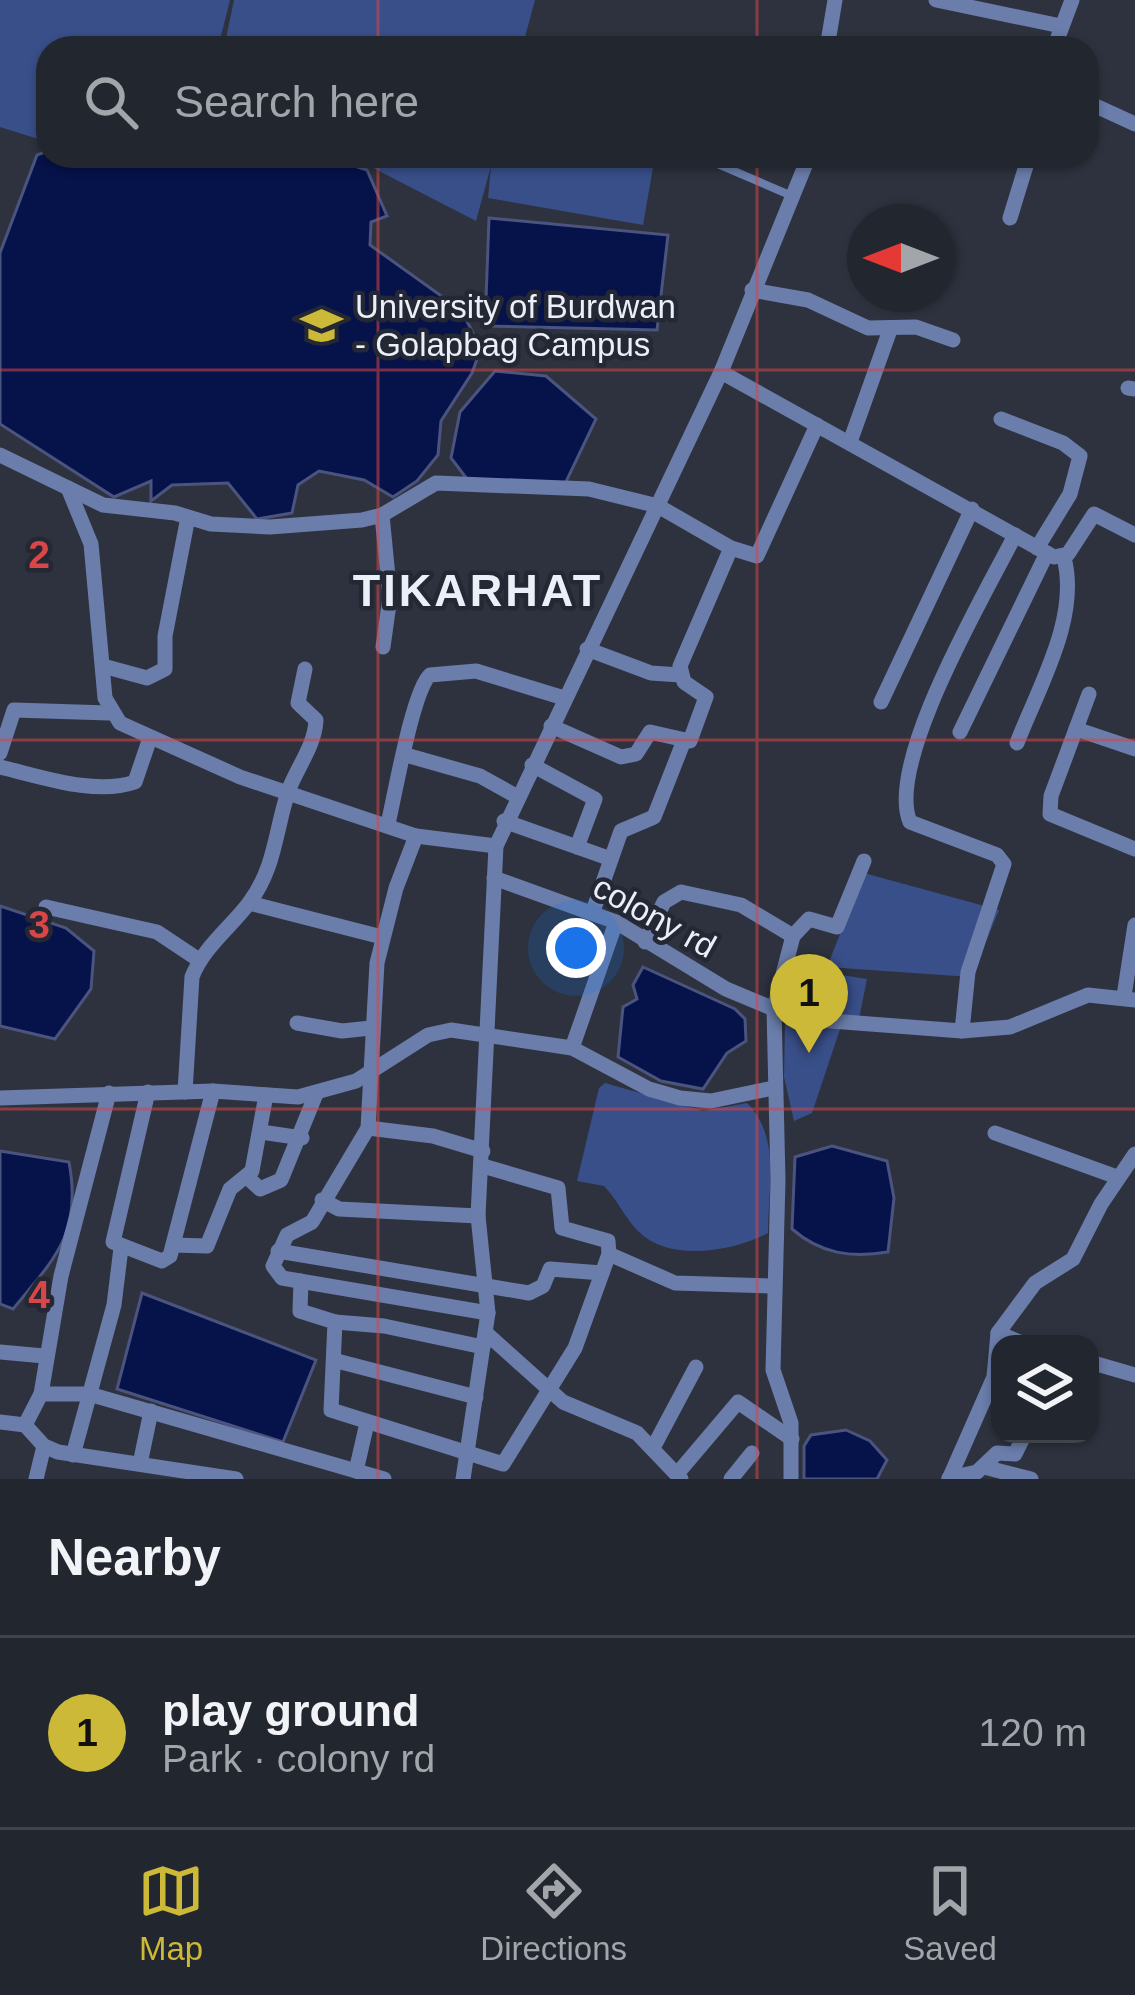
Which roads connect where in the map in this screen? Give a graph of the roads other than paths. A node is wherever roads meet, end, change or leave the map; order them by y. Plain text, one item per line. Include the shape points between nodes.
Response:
1 (835, 0) edge
2 (936, 0) edge
3 (1072, 0) edge
4 (1061, 26) junction
5 (829, 36) edge
6 (1058, 36) edge
7 (1099, 108) edge
8 (1135, 124) edge
9 (727, 168) edge
10 (805, 168) edge
11 (1025, 168) edge
12 (794, 197) junction
13 (1010, 218) dead end
14 (752, 290) junction
15 (890, 330) junction
16 (953, 340) dead end
17 (722, 372) junction
18 (1001, 419) dead end
19 (817, 425) junction
20 (850, 442) junction
21 (0, 455) edge
22 (68, 488) junction
23 (658, 506) junction
24 (972, 509) junction
25 (382, 515) junction
26 (188, 517) junction
27 (1015, 535) junction
28 (1135, 535) edge
29 (731, 548) junction
30 (1049, 553) junction
31 (382, 647) dead end
32 (586, 649) junction
33 (103, 667) junction
34 (305, 669) dead end
35 (680, 675) junction
36 (1089, 694) dead end
37 (564, 698) junction
38 (881, 702) dead end
39 (7, 708) edge
40 (109, 713) junction
41 (551, 725) junction
42 (1076, 729) junction
43 (960, 732) dead end
44 (150, 738) junction
45 (683, 742) junction
46 (1016, 743) dead end
47 (1135, 749) edge
48 (0, 753) edge
49 (406, 755) junction
50 (532, 765) junction
51 (0, 767) edge
52 (288, 793) junction
53 (517, 796) junction
54 (504, 821) junction
55 (388, 824) junction
56 (416, 836) junction
57 (496, 846) junction
58 (577, 847) junction
59 (1135, 849) edge
60 (611, 859) junction
61 (864, 861) dead end
62 (494, 878) junction
63 (249, 903) junction
64 (46, 907) dead end
65 (593, 911) junction
66 (616, 922) junction
67 (1135, 925) edge
68 (794, 936) junction
69 (382, 937) junction
70 (645, 943) junction
71 (199, 960) junction
72 (1130, 998) edge
73 (774, 1009) junction
74 (297, 1023) dead end
75 (371, 1028) junction
76 (962, 1030) junction
77 (484, 1034) junction
78 (572, 1048) junction
79 (374, 1069) junction
80 (773, 1088) junction
81 (213, 1091) junction
82 (148, 1092) junction
83 (185, 1092) junction
84 (109, 1093) junction
85 (316, 1094) junction
86 (266, 1095) junction
87 (0, 1098) edge
88 (368, 1128) junction
89 (261, 1132) junction
90 (995, 1133) dead end
91 (302, 1138) junction
92 (1135, 1154) edge
93 (483, 1158) junction
94 (247, 1177) junction
95 (1117, 1177) junction
96 (322, 1200) junction
97 (478, 1216) junction
98 (173, 1245) junction
99 (121, 1248) junction
100 (278, 1251) junction
101 (609, 1254) junction
102 (602, 1273) junction
103 (301, 1281) junction
104 (772, 1286) junction
105 (489, 1288) junction
106 (488, 1313) junction
107 (335, 1322) junction
108 (998, 1333) junction
109 (1003, 1335) edge
110 (485, 1340) junction
111 (0, 1352) edge
112 (44, 1355) junction
113 (337, 1361) junction
114 (1099, 1365) edge
115 (696, 1367) dead end
116 (1135, 1376) edge
117 (547, 1389) junction
118 (40, 1394) junction
119 (89, 1394) junction
120 (476, 1397) junction
121 (151, 1411) junction
122 (0, 1422) edge
123 (367, 1423) junction
124 (25, 1425) junction
125 (792, 1438) junction
126 (1020, 1443) edge
127 (44, 1446) junction
128 (654, 1446) junction
129 (467, 1452) junction
130 (752, 1453) dead end
131 (73, 1455) junction
132 (140, 1464) junction
133 (984, 1467) junction
134 (356, 1472) junction
135 (189, 1474) edge
136 (679, 1477) edge
137 (36, 1479) edge
138 (236, 1479) edge
139 (384, 1479) edge
140 (463, 1479) edge
141 (731, 1479) edge
142 (790, 1479) edge
143 (949, 1479) edge
144 (1031, 1479) edge

1 - 5 street
2 - 4 street
3 - 4 street
4 - 6 street
7 - 8 street
9 - 12 lane
10 - 12 street
11 - 13 street
12 - 14 street
14 - 15 street via 808,299 850,322
14 - 17 street
15 - 16 street via 916,327
15 - 20 street
17 - 19 street
17 - 23 street
18 - 30 street via 1080,456
19 - 20 street
19 - 29 street via 764,550 748,556
20 - 24 street
21 - 22 street
22 - 26 street via 103,505
22 - 33 street via 92,544
23 - 25 street via 589,489 458,482 436,483
23 - 29 street
23 - 32 street
24 - 27 street
24 - 38 street
25 - 26 street via 270,526
25 - 31 street via 390,597
26 - 33 street via 162,674
27 - 30 street
27 - 76 street via 924,720 904,798 910,822 1004,863 968,972
28 - 30 street via 1094,514
29 - 35 street
30 - 43 street
30 - 46 street via 1068,586 1061,628
32 - 35 street
32 - 37 street
33 - 40 street
34 - 52 street via 298,703 316,720 314,737
35 - 45 street via 706,697 695,736
36 - 42 street
37 - 41 street
37 - 49 street via 476,671 430,675 412,704
39 - 40 street
39 - 48 street
40 - 44 street
41 - 45 street via 621,757 636,754 650,732
41 - 50 street
42 - 47 street
42 - 59 street via 1050,814
44 - 51 street via 135,782 122,786
44 - 52 street
45 - 60 street via 654,817 627,824
49 - 53 street
49 - 55 street
50 - 53 street
50 - 58 street via 595,799
52 - 55 street
52 - 63 street via 270,869
53 - 54 street
54 - 57 street
54 - 58 street
55 - 56 street
56 - 57 street
56 - 69 street
57 - 62 street
58 - 60 street
60 - 65 street
61 - 68 street via 837,927 809,919
62 - 65 street, colony rd
62 - 77 street
63 - 69 street
63 - 71 street
64 - 71 street via 157,932
65 - 66 street, colony rd
66 - 70 street, colony rd
66 - 78 street
67 - 72 street
68 - 70 street via 741,904 681,892 664,902
68 - 73 street
69 - 75 street
70 - 73 street, colony rd
71 - 83 street
72 - 76 street, colony rd via 1088,995 1010,1027
73 - 76 street, colony rd via 884,1029
73 - 80 street
74 - 75 street
75 - 79 street
77 - 78 street
77 - 79 street via 439,1030
77 - 93 street
78 - 80 street via 680,1098 724,1100
79 - 85 street
79 - 88 street
80 - 104 street
81 - 83 street
81 - 86 street
81 - 98 street
82 - 83 street
82 - 84 street
82 - 99 street via 112,1232
84 - 87 street
84 - 112 street
85 - 86 street
85 - 91 street
86 - 89 street
88 - 93 street via 421,1134
88 - 96 street
89 - 91 street
89 - 94 street
90 - 95 street
91 - 94 street via 271,1188
92 - 95 street
93 - 97 street
93 - 101 street via 558,1188 562,1228 597,1234
94 - 98 street via 230,1190 207,1246
95 - 108 street via 1073,1259 1035,1283
96 - 97 street via 340,1210
96 - 100 street via 312,1222 295,1227
97 - 105 street
98 - 99 street via 162,1261
99 - 119 street
100 - 103 street via 276,1274
100 - 105 street
101 - 102 street
101 - 104 street via 675,1282
102 - 105 street via 558,1267 538,1292
102 - 117 street via 583,1332
103 - 106 street
103 - 107 street via 300,1310
104 - 125 street via 773,1370
105 - 106 street
106 - 110 street
107 - 110 street
107 - 113 street
108 - 109 street
108 - 143 street via 994,1377
110 - 117 street
110 - 120 street
111 - 112 street
112 - 118 street
113 - 120 street
113 - 123 street via 332,1410
114 - 116 street
115 - 128 street
117 - 128 street
117 - 129 street via 510,1459 502,1464
118 - 119 street
118 - 124 street
119 - 121 street
119 - 131 street
120 - 129 street
121 - 132 street
121 - 134 street
122 - 124 street
123 - 129 street
123 - 134 street
124 - 127 street
125 - 136 street via 738,1402
125 - 142 street
126 - 133 street via 1015,1454 997,1453
127 - 131 street
127 - 137 street
128 - 136 street
129 - 140 street
130 - 141 street
131 - 132 street
132 - 135 street
133 - 143 street
133 - 144 street
134 - 139 street
135 - 138 street

